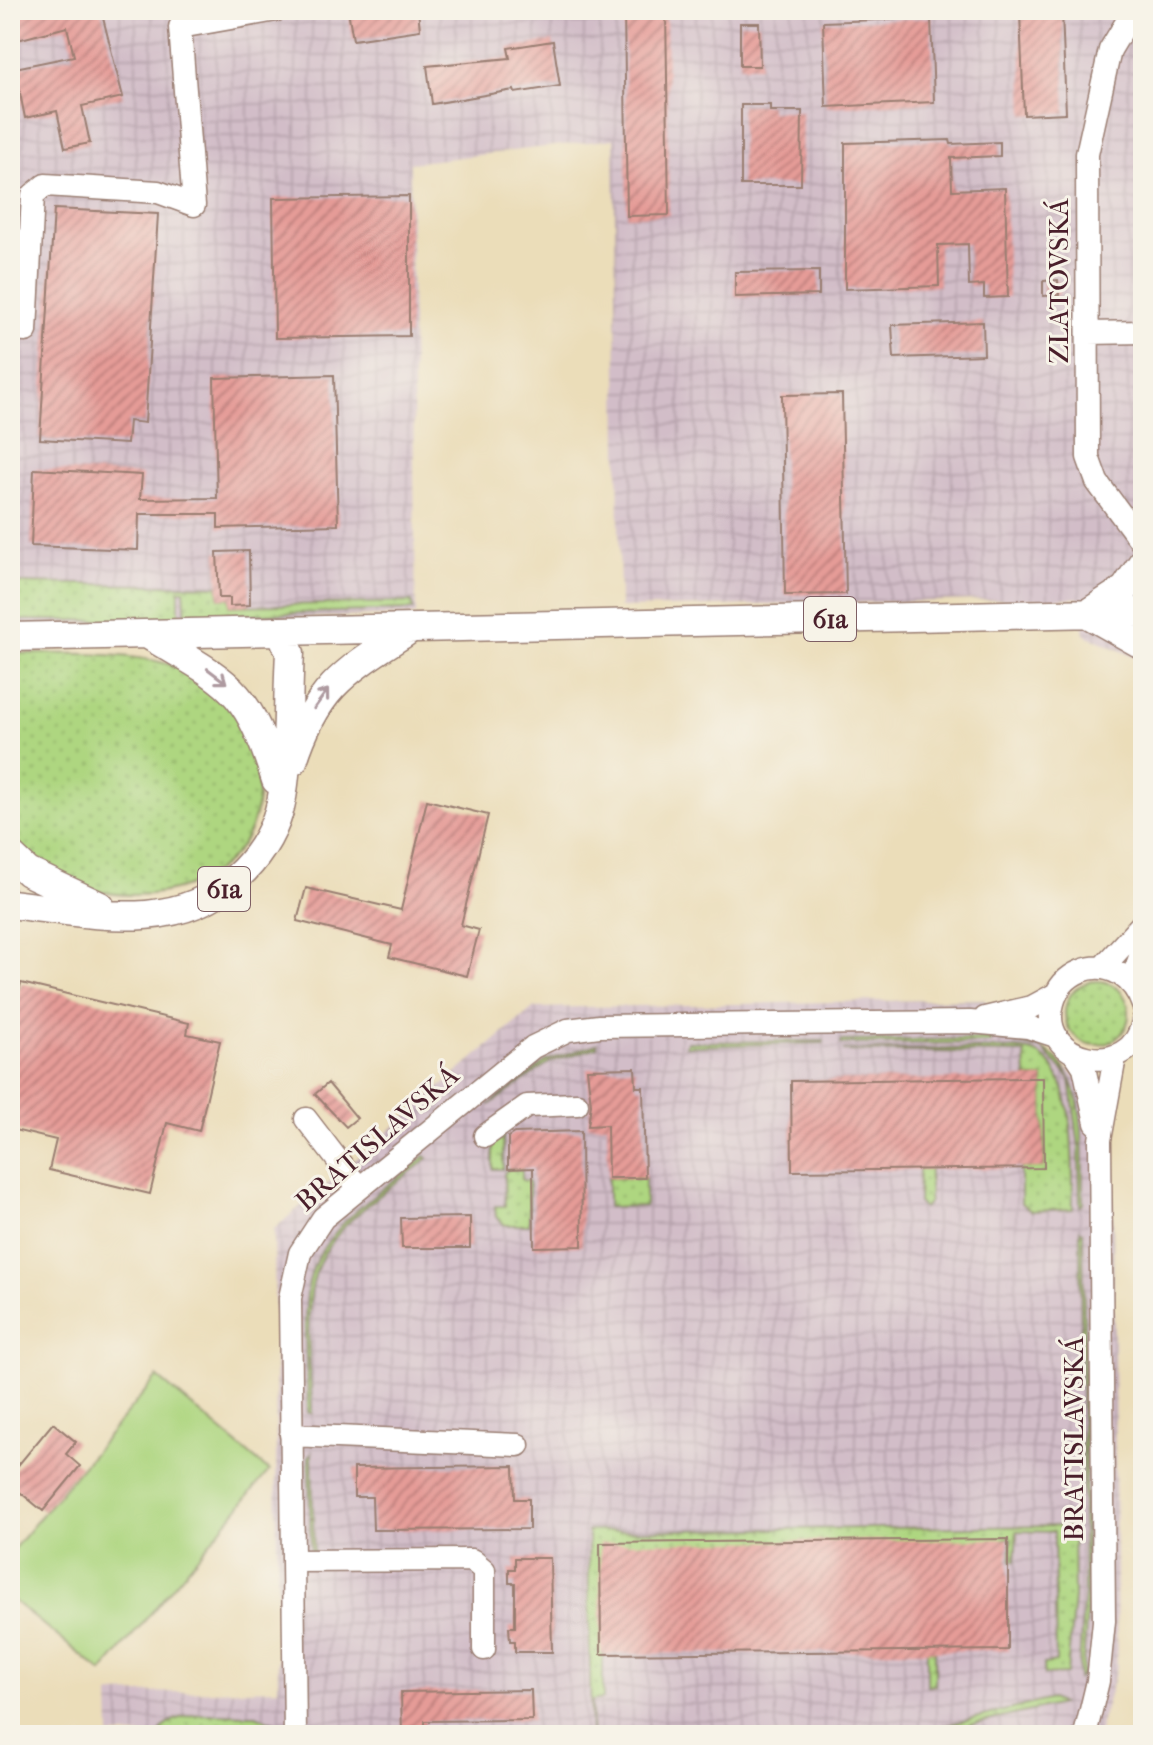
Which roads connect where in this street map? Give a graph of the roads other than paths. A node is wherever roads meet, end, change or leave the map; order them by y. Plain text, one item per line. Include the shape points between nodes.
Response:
1 (276, 10) edge
2 (1134, 10) edge
3 (10, 330) edge
4 (1143, 332) edge
5 (1089, 333) junction
6 (1143, 545) edge
7 (1143, 562) edge
8 (1143, 612) edge
9 (1087, 614) junction
10 (409, 630) junction
11 (281, 631) junction
12 (150, 636) junction
13 (10, 637) edge
14 (1143, 645) edge
15 (281, 796) junction
16 (10, 855) edge
17 (10, 889) edge
18 (10, 904) edge
19 (118, 916) junction
20 (10, 922) edge
21 (1143, 923) edge
22 (1143, 949) edge
23 (1102, 968) junction
24 (1056, 994) junction
25 (1141, 1008) edge
26 (970, 1022) junction
27 (1056, 1036) junction
28 (1076, 1055) junction
29 (1115, 1057) junction
30 (577, 1104) dead end
31 (306, 1119) dead end
32 (485, 1136) dead end
33 (1100, 1140) junction
34 (359, 1188) junction
35 (291, 1435) junction
36 (518, 1445) dead end
37 (293, 1561) junction
38 (484, 1649) dead end
39 (295, 1735) edge
40 (1085, 1735) edge

1 - 3 street via 180,27 194,205 158,192 45,185 33,195 26,331
2 - 5 street, ZLATOVSKÁ via 1110,50 1087,154
4 - 5 street
5 - 6 street, ZLATOVSKÁ via 1091,470
7 - 9 main road via 1125,589
8 - 9 main road, 61a
9 - 10 main road, 61a
9 - 14 main road
10 - 11 main road, 61a
15 -> 10 main road, 61a via 301,735 324,693
11 - 12 main road, 61a
11 - 15 main road, 61a via 271,653
12 - 13 main road, 61a
12 -> 15 main road, 61a via 209,669 236,692 261,732
15 - 19 main road, 61a via 266,841 222,890 179,911
16 - 19 main road via 28,872
17 - 19 main road, 61a
18 - 19 main road, 61a
19 - 20 main road, 61a
21 - 23 street
22 - 25 street
23 - 24 street via 1068,978
23 - 25 street via 1118,972
24 - 26 street via 1032,1007
24 - 27 street via 1051,1008
25 - 29 street via 1132,1045
26 - 27 street via 1028,1027
26 - 34 street, BRATISLAVSKÁ via 568,1030 516,1060
27 - 28 street
28 - 29 street via 1089,1060
28 - 33 street via 1084,1067
29 - 33 street
30 - 32 street via 527,1106
31 - 34 street
33 - 40 street, BRATISLAVSKÁ via 1104,1621
34 - 35 street, BRATISLAVSKÁ via 316,1226 294,1271
35 - 36 street
35 - 37 street, BRATISLAVSKÁ
37 - 38 street via 472,1560 484,1570
37 - 39 street, BRATISLAVSKÁ

